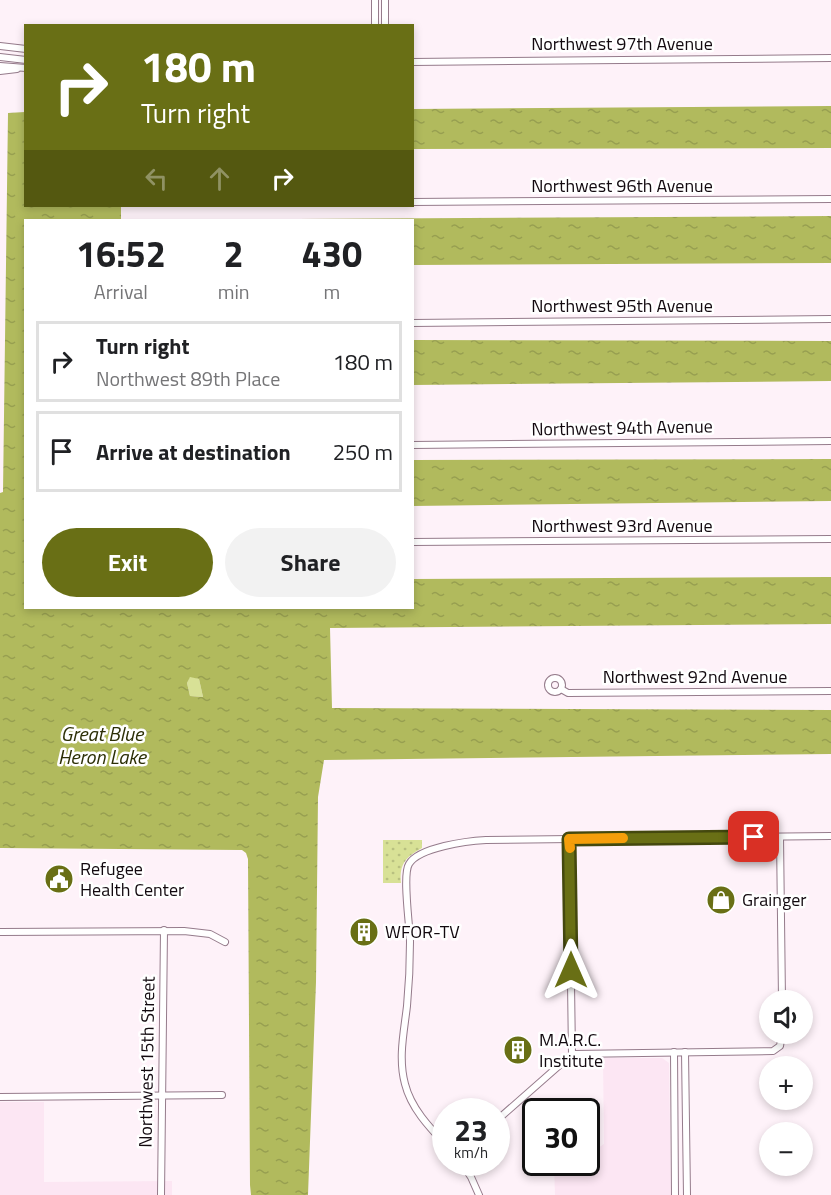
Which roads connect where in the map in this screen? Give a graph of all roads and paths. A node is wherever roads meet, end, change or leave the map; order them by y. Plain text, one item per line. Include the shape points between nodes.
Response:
1 (375, 0) edge
2 (385, 0) edge
3 (375, 24) edge
4 (385, 24) edge
5 (0, 46) edge
6 (24, 49) edge
7 (0, 57) edge
8 (831, 58) edge
9 (24, 60) edge
10 (414, 62) edge
11 (0, 66) edge
12 (23, 68) edge
13 (0, 71) edge
14 (831, 200) edge
15 (414, 202) edge
16 (831, 319) edge
17 (414, 323) edge
18 (831, 441) edge
19 (414, 445) edge
20 (831, 539) edge
21 (414, 542) edge
22 (561, 689) dead end
23 (831, 691) edge
24 (831, 836) edge
25 (780, 837) junction
26 (569, 839) junction
27 (164, 930) junction
28 (0, 932) edge
29 (225, 942) dead end
30 (782, 990) edge
31 (780, 1044) edge
32 (674, 1052) junction
33 (686, 1052) junction
34 (572, 1055) junction
35 (162, 1095) junction
36 (222, 1095) dead end
37 (0, 1096) edge
38 (510, 1109) edge
39 (432, 1128) edge
40 (674, 1163) junction
41 (687, 1172) junction
42 (470, 1176) edge
43 (161, 1195) edge
44 (479, 1195) edge
45 (675, 1195) edge
46 (687, 1195) edge

1 - 3 street
2 - 4 street
5 - 6 street
7 - 9 street
8 - 10 street, Northwest 97th Avenue
11 - 12 street
12 - 13 street
14 - 15 street, Northwest 96th Avenue
16 - 17 street, Northwest 95th Avenue
18 - 19 street, Northwest 94th Avenue
20 - 21 street, Northwest 93rd Avenue
22 - 23 street, Northwest 92nd Avenue via 568,693
24 - 25 street
25 - 26 street
25 - 30 street
26 - 34 street
26 - 39 street via 465,842 420,855 408,865 410,965 403,1073 408,1092
27 - 28 street
27 - 29 street via 210,934
27 - 35 street, Northwest 15th Street
31 - 33 street via 773,1051
32 - 33 street
32 - 34 street
32 - 40 street
33 - 41 street
34 - 38 street
35 - 36 street
35 - 37 street
35 - 43 street, Northwest 15th Street
40 - 41 street
40 - 45 street
41 - 46 street
42 - 44 street

